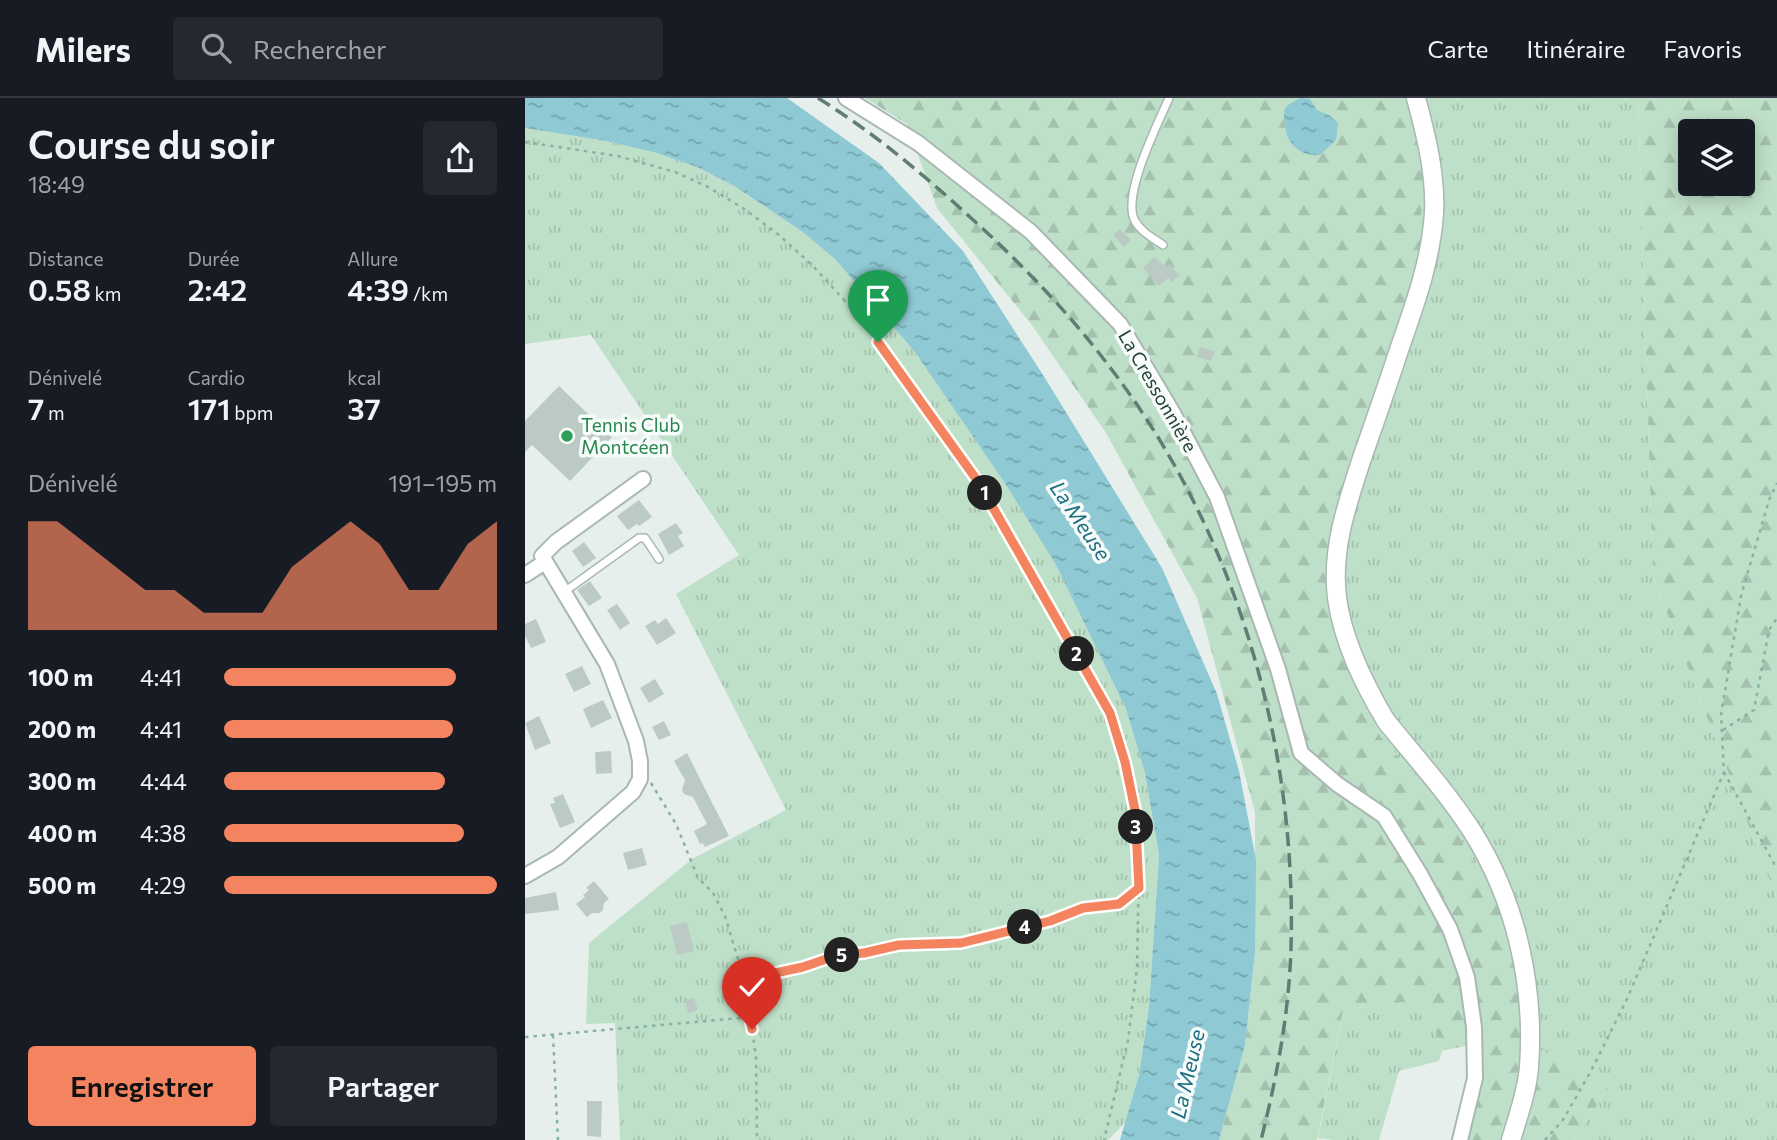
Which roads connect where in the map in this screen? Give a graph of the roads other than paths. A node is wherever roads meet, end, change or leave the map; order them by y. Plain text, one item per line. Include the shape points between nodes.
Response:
1 (846, 98) edge
2 (1170, 98) edge
3 (1416, 98) edge
4 (1163, 245) dead end
5 (643, 479) dead end
6 (659, 559) dead end
7 (545, 562) junction
8 (525, 575) edge
9 (564, 592) junction
10 (525, 876) edge
11 (1460, 1140) edge
12 (1511, 1140) edge

1 - 11 street, La Cressonnière via 918,143 1031,232 1120,324 1173,413 1217,497 1278,669 1301,752 1384,816 1450,929 1467,977 1474,1027 1475,1078
2 - 4 lane via 1132,200 1135,222
3 - 12 street via 1433,189 1429,253 1345,509 1336,552 1337,597 1346,638 1375,702 1471,830 1509,903 1523,960 1529,1035 1526,1085
5 - 7 street via 556,542 542,556
6 - 9 lane via 645,538 639,538
7 - 8 street
7 - 9 street
9 - 10 street via 607,664 635,741 640,779 633,792 558,857

